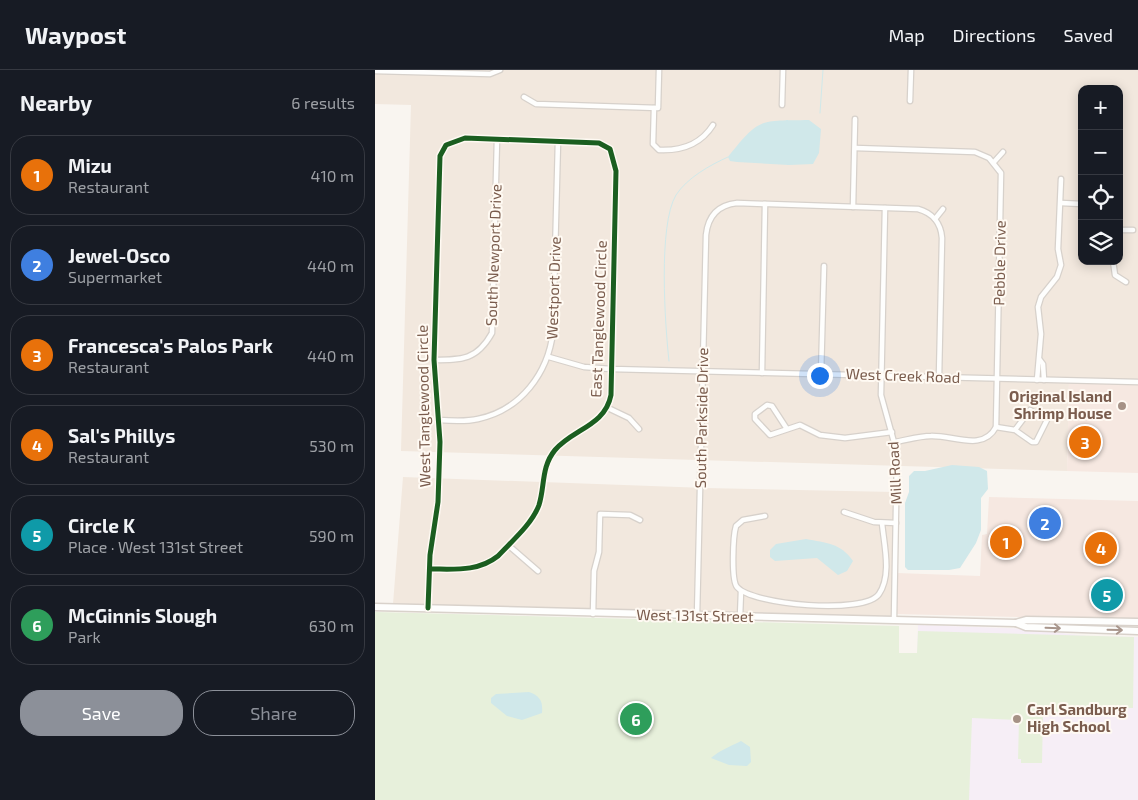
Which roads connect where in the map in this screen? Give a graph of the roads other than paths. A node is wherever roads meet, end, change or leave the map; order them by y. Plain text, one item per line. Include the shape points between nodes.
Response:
1 (500, 70) edge
2 (659, 70) edge
3 (783, 70) edge
4 (911, 70) edge
5 (375, 71) edge
6 (524, 97) dead end
7 (910, 101) dead end
8 (782, 105) dead end
9 (656, 108) junction
10 (855, 119) dead end
11 (713, 125) dead end
12 (497, 139) junction
13 (558, 141) junction
14 (855, 148) junction
15 (1003, 152) dead end
16 (994, 162) junction
17 (1061, 179) dead end
18 (1061, 203) junction
19 (765, 204) junction
20 (1078, 204) edge
21 (853, 207) junction
22 (885, 208) junction
23 (943, 210) dead end
24 (935, 218) junction
25 (1123, 230) edge
26 (1133, 230) dead end
27 (1114, 265) edge
28 (824, 266) dead end
29 (1126, 282) dead end
30 (549, 357) junction
31 (434, 360) junction
32 (1040, 360) junction
33 (611, 368) junction
34 (704, 371) junction
35 (761, 373) junction
36 (821, 374) junction
37 (881, 376) junction
38 (939, 377) junction
39 (998, 379) junction
40 (1037, 380) junction
41 (1044, 380) junction
42 (1138, 382) edge
43 (608, 408) junction
44 (439, 420) junction
45 (996, 427) junction
46 (639, 429) dead end
47 (787, 429) junction
48 (1015, 430) junction
49 (892, 432) junction
50 (895, 442) junction
51 (844, 512) dead end
52 (765, 516) dead end
53 (640, 520) dead end
54 (881, 523) junction
55 (896, 523) junction
56 (508, 545) junction
57 (430, 568) junction
58 (538, 571) dead end
59 (741, 591) junction
60 (375, 607) edge
61 (429, 608) junction
62 (593, 614) junction
63 (697, 616) junction
64 (741, 617) junction
65 (894, 619) junction
66 (1138, 622) edge
67 (1016, 623) junction
68 (1138, 630) edge

1 - 5 street via 490,74
2 - 9 street
3 - 8 street
4 - 7 street
6 - 9 street via 536,104
9 - 11 street via 653,144 659,150 684,148 707,134
10 - 14 street
12 - 13 street
12 - 31 street, South Newport Drive via 492,333 485,345 467,358
12 - 31 street, West Tanglewood Circle via 465,138 446,145 438,165
13 - 30 street, Westport Drive via 553,332
13 - 33 street, East Tanglewood Circle via 593,142 610,149 615,163
14 - 16 street via 975,152
14 - 21 street
15 - 16 street
16 - 39 street, Pebble Drive via 1002,180
17 - 18 street
18 - 20 street
18 - 32 street via 1060,271 1046,288 1038,307
19 - 21 street
19 - 34 street, South Parkside Drive via 726,205 715,211 709,221 706,235
19 - 35 street
21 - 22 street
22 - 24 street via 924,210
22 - 37 street, Mill Road
23 - 24 street
24 - 38 street via 943,238
25 - 26 street
27 - 29 street via 1115,275
28 - 36 street
30 - 33 street, West Creek Road via 584,367
30 - 44 street, Westport Drive via 533,384 514,403 477,419
31 - 44 street, West Tanglewood Circle
32 - 40 street
32 - 41 street
33 - 34 street, West Creek Road
33 - 43 street, East Tanglewood Circle
34 - 35 street, West Creek Road
34 - 63 street, South Parkside Drive
35 - 36 street, West Creek Road
36 - 37 street, West Creek Road
37 - 38 street, West Creek Road
37 - 49 street, Mill Road via 882,404
38 - 39 street, West Creek Road
39 - 40 street, West Creek Road
39 - 45 street, Pebble Drive
40 - 41 street, West Creek Road
41 - 42 street, West Creek Road
43 - 46 street via 629,418
43 - 56 street, East Tanglewood Circle via 597,420 555,449 543,473 537,510
44 - 57 street, West Tanglewood Circle via 438,502
45 - 48 street
45 - 50 street via 979,441 929,436
47 - 47 street via 768,434 755,414 772,406
47 - 49 street via 800,425 820,435 845,438
48 - 48 street via 1036,442 1047,420 1030,410
49 - 50 street, Mill Road
50 - 55 street, Mill Road
51 - 54 street
52 - 59 street via 743,520 736,526 734,582
53 - 62 street via 630,515 599,514
54 - 55 street
54 - 59 street via 885,581 879,594 870,602 845,606 786,602
55 - 65 street, Mill Road
56 - 57 street, East Tanglewood Circle via 491,561 480,566
56 - 58 street
57 - 61 street, West Tanglewood Circle
59 - 64 street
60 - 61 street, West 131st Street
61 - 62 street, West 131st Street
62 - 63 street, West 131st Street
63 - 64 street, West 131st Street
64 - 65 street, West 131st Street
65 - 67 street, West 131st Street
66 - 67 street, West 131st Street via 1026,620
67 -> 68 street, West 131st Street via 1025,627

